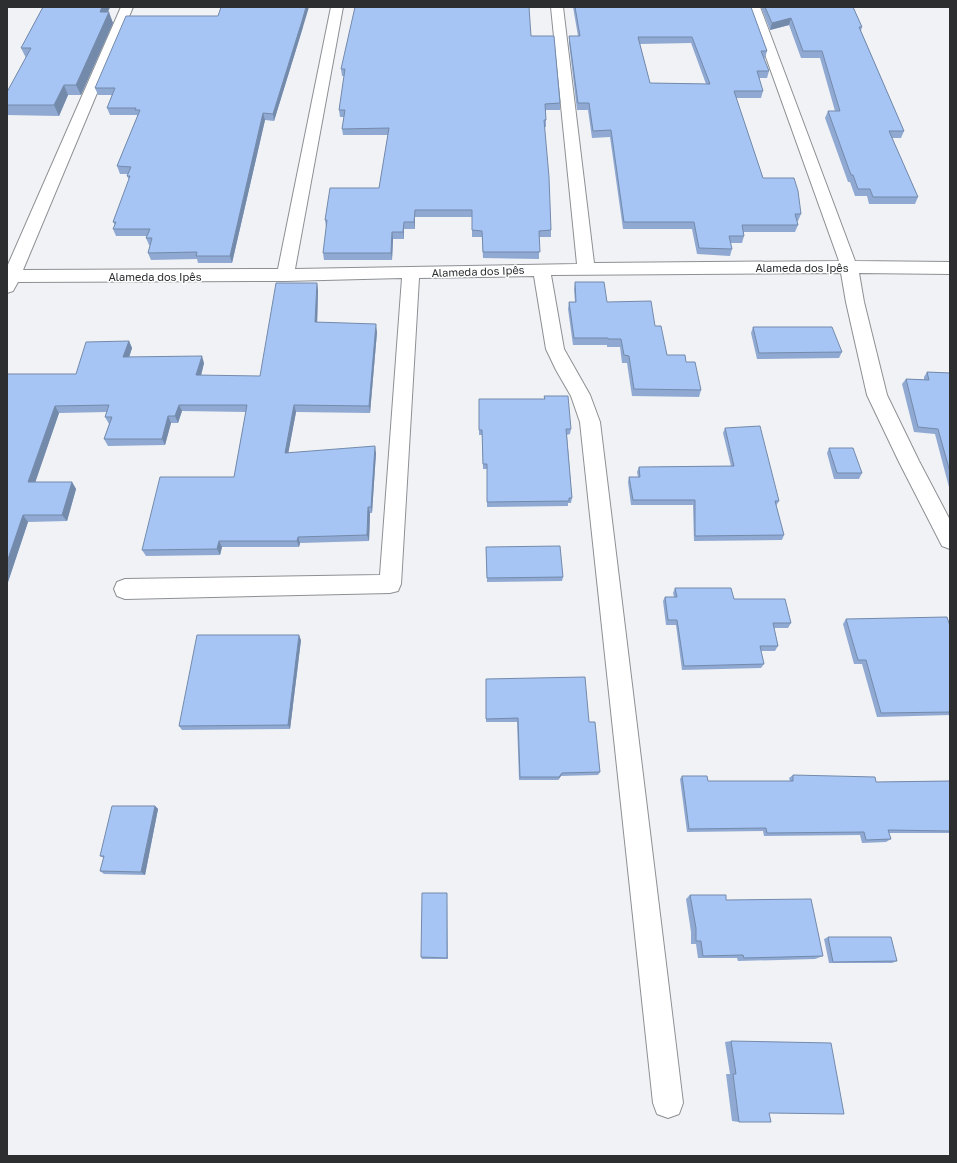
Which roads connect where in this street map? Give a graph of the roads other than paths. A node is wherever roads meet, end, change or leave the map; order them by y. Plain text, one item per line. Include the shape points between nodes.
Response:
1 (127, 7) edge
2 (337, 7) edge
3 (557, 7) edge
4 (754, 7) edge
5 (849, 267) junction
6 (950, 268) edge
7 (586, 269) junction
8 (542, 270) junction
9 (411, 273) junction
10 (285, 275) junction
11 (9, 280) edge
12 (950, 540) edge
13 (125, 589) dead end
14 (668, 1104) dead end

1 - 11 street
2 - 10 street
3 - 7 street
4 - 5 street
5 - 6 street, Alameda dos Ipês
5 - 7 street, Alameda dos Ipês
5 - 12 street via 854,302 877,395
7 - 8 street, Alameda dos Ipês
8 - 9 street, Alameda dos Ipês
8 - 14 street via 555,349 580,395 590,422
9 - 10 street, Alameda dos Ipês
9 - 13 street via 390,584
10 - 11 street, Alameda dos Ipês

